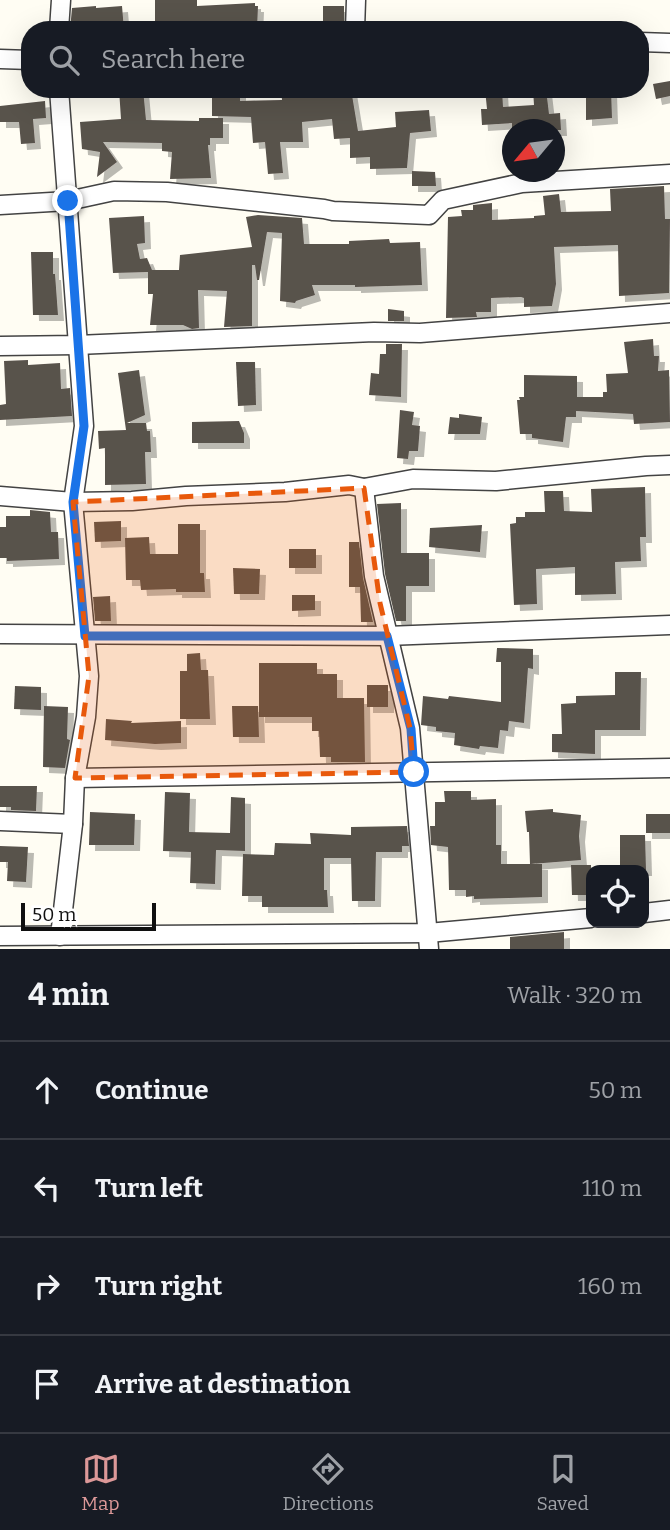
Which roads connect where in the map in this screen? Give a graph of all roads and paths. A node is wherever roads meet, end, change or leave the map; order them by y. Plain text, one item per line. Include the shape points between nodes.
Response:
1 (61, 0) edge
2 (356, 0) edge
3 (60, 21) edge
4 (355, 21) edge
5 (649, 42) edge
6 (670, 43) edge
7 (0, 59) edge
8 (21, 60) edge
9 (60, 98) edge
10 (670, 174) edge
11 (68, 201) junction
12 (0, 205) edge
13 (670, 313) edge
14 (77, 345) junction
15 (0, 346) edge
16 (670, 465) edge
17 (364, 488) junction
18 (0, 496) edge
19 (73, 502) junction
20 (670, 625) edge
21 (0, 634) edge
22 (85, 636) junction
23 (387, 636) junction
24 (670, 768) edge
25 (414, 772) junction
26 (75, 778) junction
27 (0, 821) edge
28 (73, 824) junction
29 (670, 910) edge
30 (649, 912) edge
31 (586, 919) edge
32 (0, 936) edge
33 (60, 936) junction
34 (429, 941) edge

1 - 3 street
2 - 4 street
5 - 6 street
7 - 8 street
9 - 11 street
10 - 11 street via 522,183 443,200 429,215 333,212 167,192 114,191
11 - 12 street
11 - 14 street
13 - 14 street via 420,333
14 - 15 street
14 - 19 street via 84,426
16 - 17 street via 496,481 413,479
17 - 19 street via 349,485
17 - 23 street via 374,576
18 - 19 street
19 - 22 street
20 - 23 street
21 - 22 street
22 - 23 street
22 - 26 street via 89,676
23 - 25 street via 411,729
24 - 25 street
25 - 26 street
25 - 34 street
26 - 28 street
27 - 28 street
28 - 33 street
29 - 30 street
31 - 34 street
32 - 33 street
33 - 34 street

